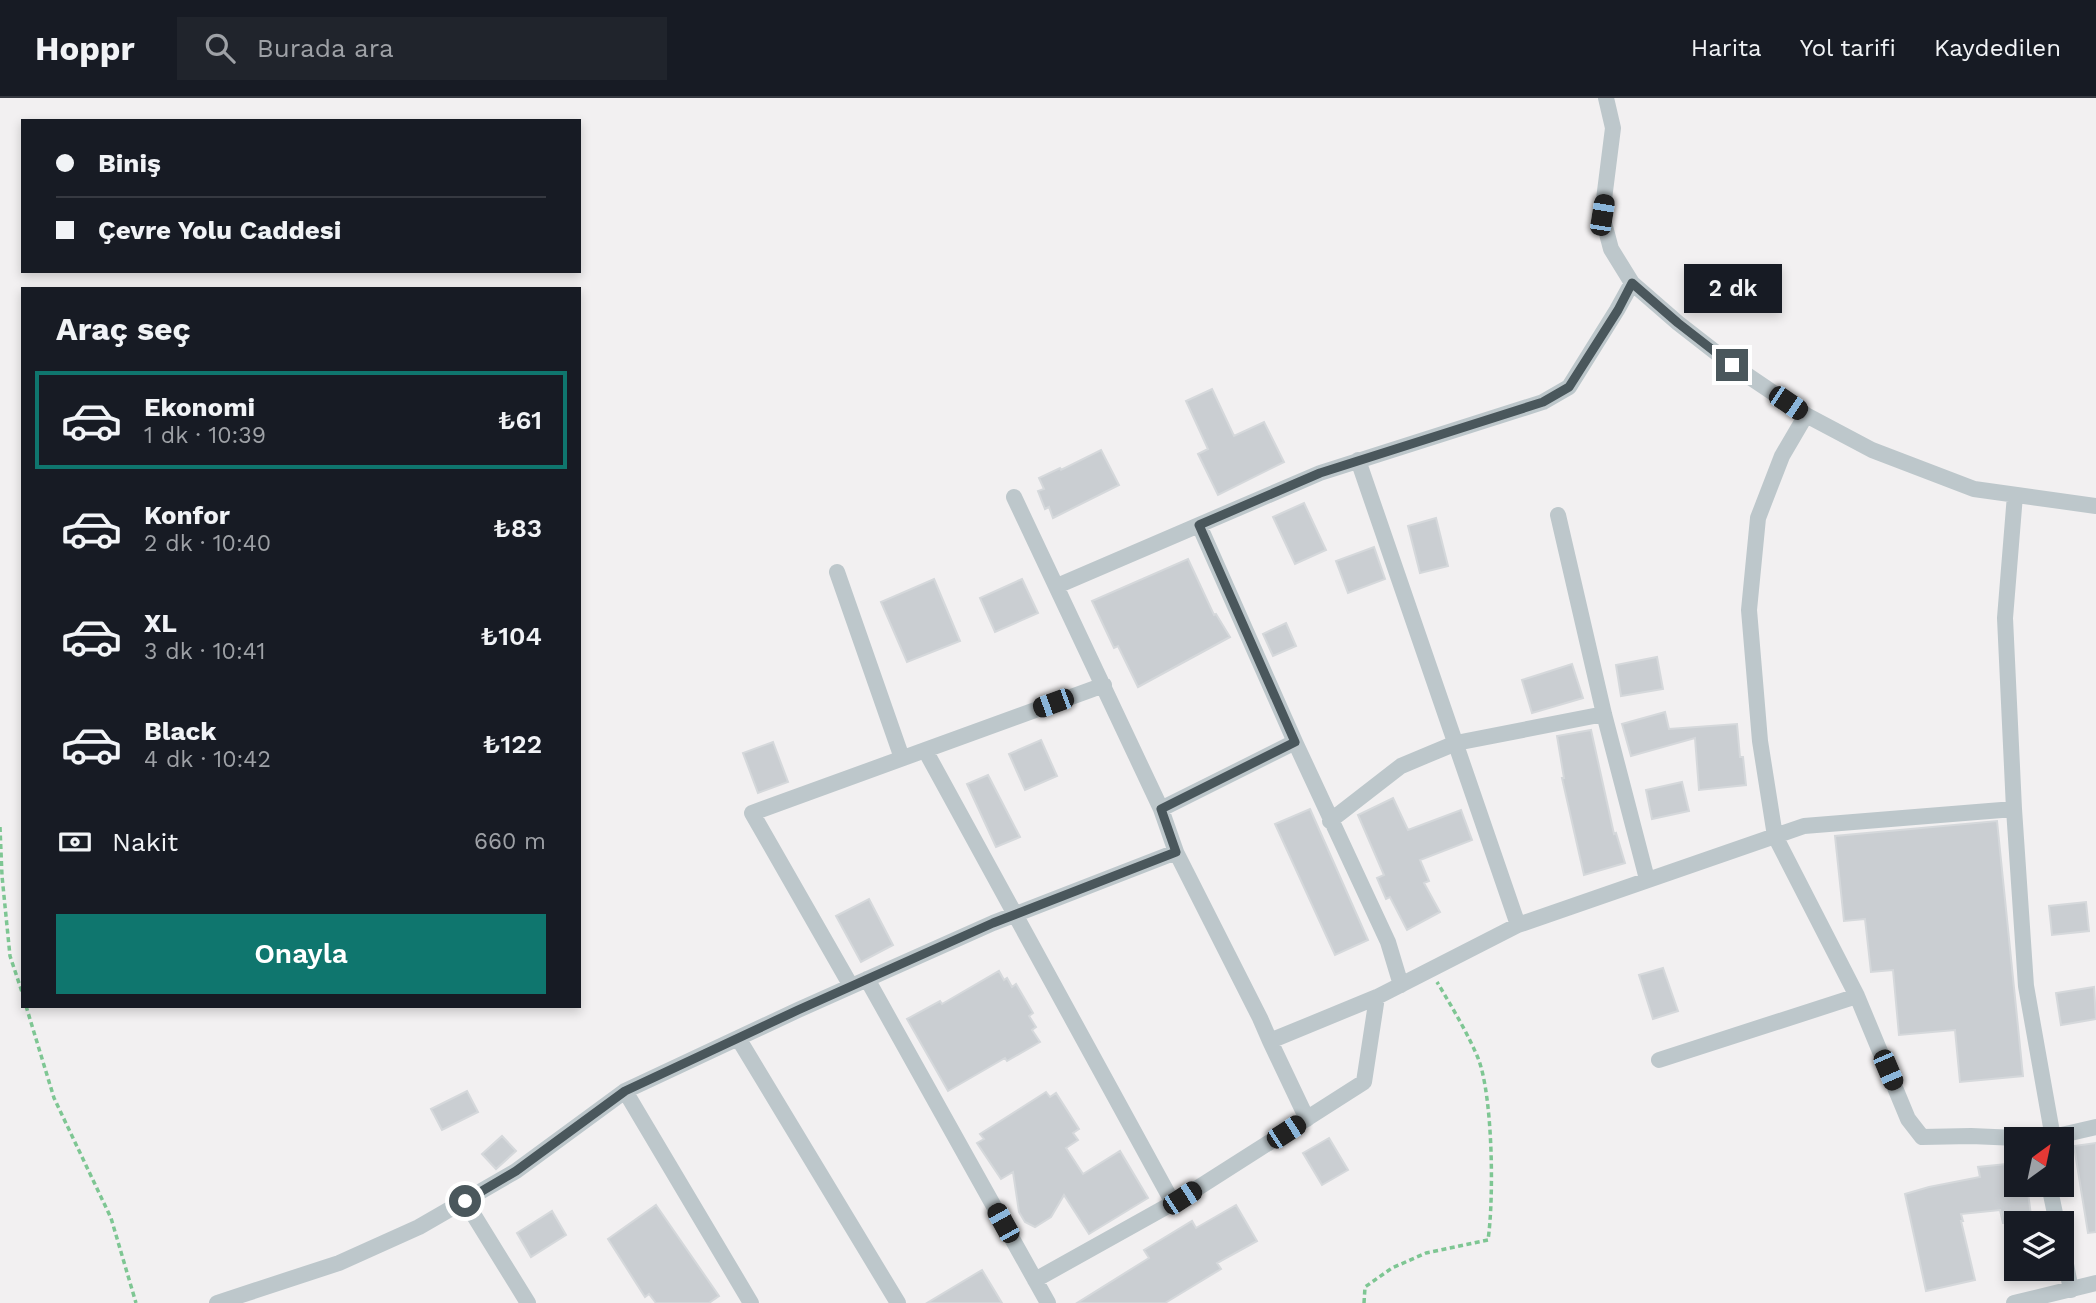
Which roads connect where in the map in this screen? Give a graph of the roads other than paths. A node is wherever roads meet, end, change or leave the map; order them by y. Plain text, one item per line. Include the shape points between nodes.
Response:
1 (1606, 98) edge
2 (1632, 283) junction
3 (1806, 415) junction
4 (1358, 460) junction
5 (2015, 495) junction
6 (1014, 497) dead end
7 (2096, 506) edge
8 (1558, 515) dead end
9 (1199, 525) junction
10 (837, 572) dead end
11 (1057, 586) junction
12 (1104, 685) junction
13 (1604, 714) junction
14 (1295, 742) junction
15 (1455, 743) junction
16 (925, 750) junction
17 (902, 758) junction
18 (1161, 809) junction
19 (2014, 809) junction
20 (1330, 821) junction
21 (1775, 836) junction
22 (1176, 852) junction
23 (1647, 879) junction
24 (1015, 914) junction
25 (1518, 925) junction
26 (867, 979) junction
27 (1401, 985) junction
28 (850, 986) junction
29 (1857, 996) junction
30 (1377, 997) junction
31 (738, 1038) junction
32 (1270, 1041) junction
33 (1659, 1060) dead end
34 (625, 1091) junction
35 (1307, 1119) junction
36 (2042, 1127) edge
37 (2096, 1127) edge
38 (2074, 1132) edge
39 (2004, 1137) edge
40 (465, 1201) junction
41 (1174, 1203) junction
42 (1035, 1280) junction
43 (2096, 1283) edge
44 (2064, 1295) edge
45 (217, 1303) edge
46 (528, 1303) edge
47 (751, 1303) edge
48 (898, 1303) edge
49 (1048, 1303) edge
50 (2014, 1303) edge

1 - 2 street via 1613,128 1602,215 1611,250
2 - 3 street via 1732,365
2 - 4 street via 1569,387 1543,402
3 - 5 street via 1872,450 1974,489
3 - 21 street via 1782,456 1758,518 1749,610 1760,741
4 - 9 street
4 - 15 street
5 - 7 street
5 - 19 street via 2004,618
6 - 11 street
8 - 13 street
9 - 11 street
9 - 14 street
10 - 17 street
11 - 12 street
12 - 16 street
12 - 18 street
13 - 15 street
13 - 23 street
14 - 18 street
14 - 20 street
15 - 20 street via 1401,766
15 - 25 street
16 - 17 street
16 - 24 street
17 - 28 street via 752,813
18 - 22 street
19 - 21 street via 1804,826
19 - 36 street
20 - 27 street via 1388,942
21 - 23 street
21 - 29 street
22 - 24 street
22 - 32 street
23 - 25 street
24 - 26 street
24 - 41 street
25 - 27 street
26 - 28 street
26 - 42 street
27 - 30 street
28 - 31 street
29 - 33 street
29 - 39 street via 1908,1119 1922,1137
30 - 32 street
30 - 35 street via 1364,1082
31 - 34 street
31 - 48 street
32 - 35 street
34 - 40 street via 516,1171
34 - 47 street
35 - 41 street
37 - 38 street
40 - 45 street via 339,1263
40 - 46 street
41 - 42 street
42 - 49 street
43 - 44 street
44 - 50 street

